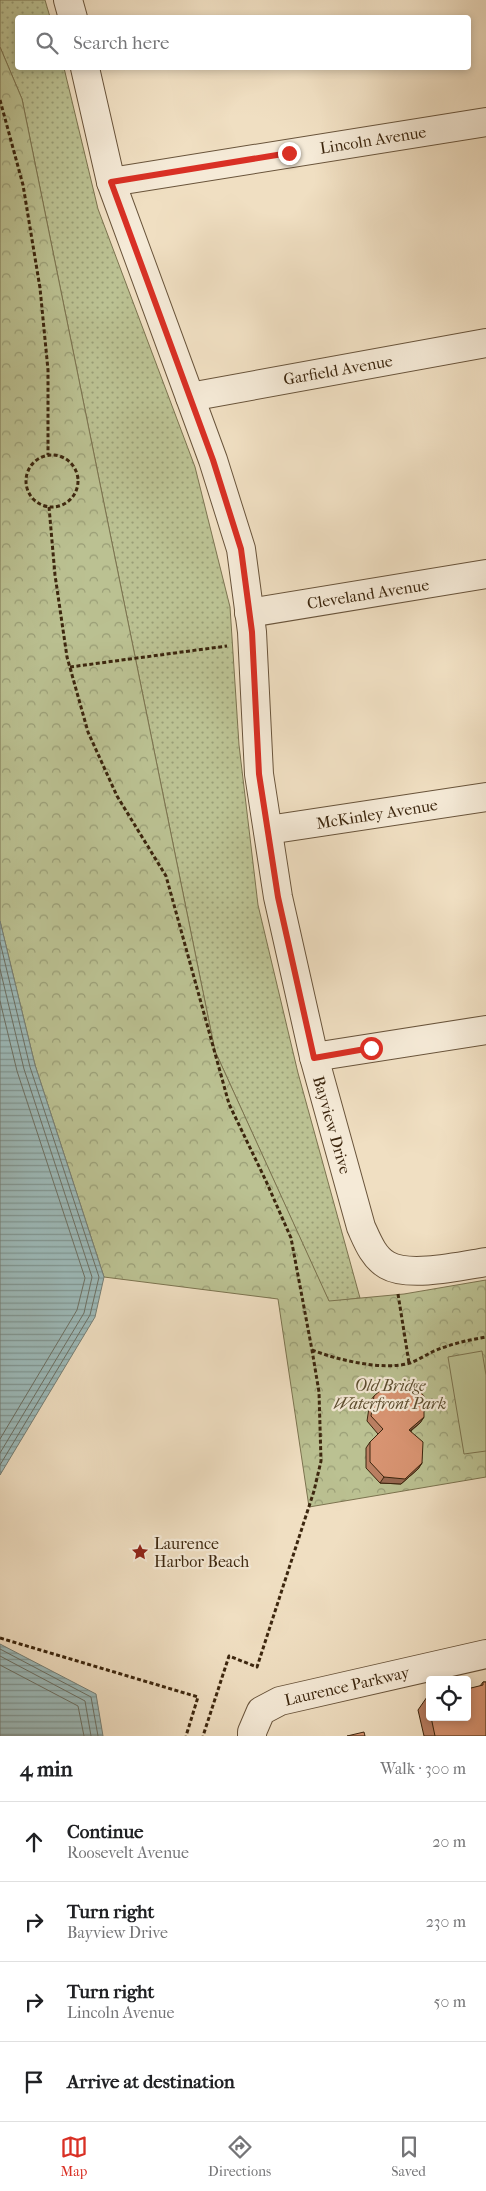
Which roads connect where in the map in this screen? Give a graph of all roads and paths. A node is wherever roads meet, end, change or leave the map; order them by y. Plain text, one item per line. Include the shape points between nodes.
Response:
1 (68, 0) edge
2 (71, 15) edge
3 (85, 70) edge
4 (0, 100) edge
5 (486, 122) edge
6 (111, 182) junction
7 (486, 343) edge
8 (190, 397) junction
9 (48, 455) junction
10 (49, 508) junction
11 (486, 574) edge
12 (249, 613) junction
13 (233, 645) dead end
14 (70, 667) junction
15 (486, 797) edge
16 (268, 830) junction
17 (486, 1030) edge
18 (314, 1058) junction
19 (486, 1262) edge
20 (394, 1267) junction
21 (486, 1337) edge
22 (312, 1350) junction
23 (409, 1363) junction
24 (0, 1638) edge
25 (486, 1654) edge
26 (252, 1734) edge
27 (186, 1736) edge
28 (203, 1736) edge

1 - 2 street
3 - 6 street, Bayview Drive
4 - 9 path via 23,185 40,288 48,370
5 - 6 street, Lincoln Avenue
6 - 8 street, Bayview Drive
7 - 8 street, Garfield Avenue
8 - 12 street, Bayview Drive via 241,549
9 - 10 path via 30,467 26,487 35,500
9 - 10 path via 68,461 78,479 73,496 66,503
10 - 14 path via 55,575
11 - 12 street, Cleveland Avenue
12 - 16 street, Bayview Drive via 259,774
13 - 14 path
14 - 22 path via 88,732 117,796 166,876 229,1104 291,1238
15 - 16 street, McKinley Avenue
16 - 18 street, Bayview Drive via 278,897
17 - 18 street
18 - 20 street, Bayview Drive via 361,1227 372,1250 387,1265
19 - 20 street via 412,1272
20 - 23 path
21 - 23 path via 468,1340
22 - 23 path via 335,1360 378,1365
22 - 28 path via 318,1392 321,1461 312,1498 257,1666 229,1656
24 - 27 path via 198,1697
25 - 26 street, Laurence Parkway via 280,1701 261,1711

